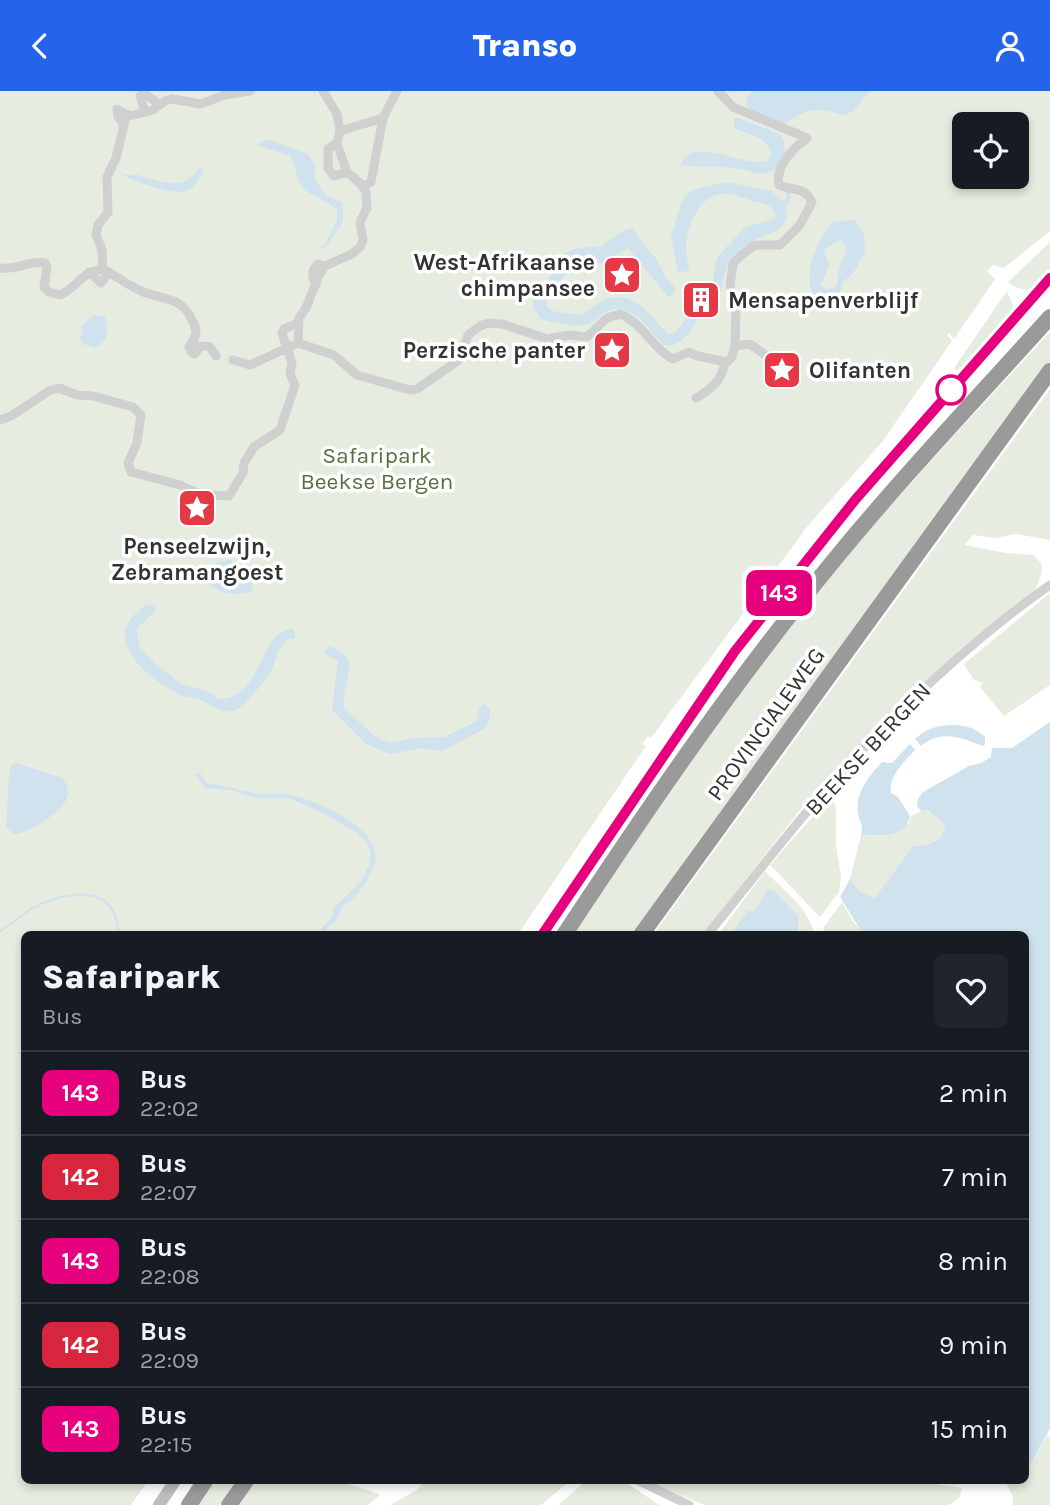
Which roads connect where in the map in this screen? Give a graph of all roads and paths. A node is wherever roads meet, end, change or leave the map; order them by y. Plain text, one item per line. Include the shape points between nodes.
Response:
1 (250, 91) edge
2 (323, 91) edge
3 (397, 91) edge
4 (718, 91) edge
5 (239, 92) edge
6 (227, 93) edge
7 (160, 105) junction
8 (145, 111) junction
9 (383, 118) junction
10 (340, 131) junction
11 (337, 143) junction
12 (347, 172) junction
13 (363, 187) junction
14 (0, 268) edge
15 (106, 271) junction
16 (1050, 278) edge
17 (1050, 317) edge
18 (298, 323) junction
19 (299, 343) junction
20 (735, 346) junction
21 (287, 348) junction
22 (764, 354) dead end
23 (216, 356) dead end
24 (233, 360) dead end
25 (725, 362) junction
26 (1050, 371) edge
27 (696, 398) dead end
28 (0, 420) edge
29 (1050, 585) edge
30 (545, 931) edge
31 (567, 931) edge
32 (644, 931) edge
33 (710, 931) edge
34 (173, 1484) edge
35 (203, 1484) edge
36 (244, 1484) edge
37 (645, 1484) edge
38 (159, 1505) edge
39 (189, 1505) edge
40 (229, 1505) edge
41 (689, 1505) edge

1 - 5 street
2 - 10 street via 337,114
3 - 9 street
4 - 20 street via 733,107 807,138 778,174 779,185 805,193 812,202 800,225 780,245 755,245 733,264 730,285 736,306
5 - 6 street
6 - 7 street via 201,104 172,99
7 - 8 street
7 - 8 street via 144,93 140,96
8 - 15 street via 126,119 107,177 108,212 96,235
9 - 10 street
9 - 13 street via 373,173
10 - 11 street
11 - 12 street
11 - 12 street via 328,149 328,168 334,176
12 - 13 street
13 - 18 street via 367,208 360,222 360,247 348,258 325,266
14 - 15 street via 45,263 44,287 60,295 89,272
15 - 23 street via 139,290 181,303 196,327 197,344 210,347
16 - 30 street via 855,500 735,651
17 - 31 highway, PROVINCIALEWEG via 867,522 759,654
18 - 19 street
18 - 21 street via 282,333
19 - 21 street
19 - 25 street via 327,351 353,373 413,390 459,360 470,332 482,325 502,324 548,338 587,337 607,318 620,314 673,359 689,352
20 - 22 street via 750,344
20 - 25 street via 732,358
21 - 24 street via 250,365
21 - 28 street via 295,385 280,430 246,458 229,496 195,492 129,468 141,415 133,407 59,388
25 - 27 street via 716,384
26 - 32 highway, PROVINCIALEWEG
29 - 33 street, BEEKSE BERGEN via 959,656 905,706 835,779
34 - 38 street
35 - 39 highway
36 - 40 highway
37 - 41 street

